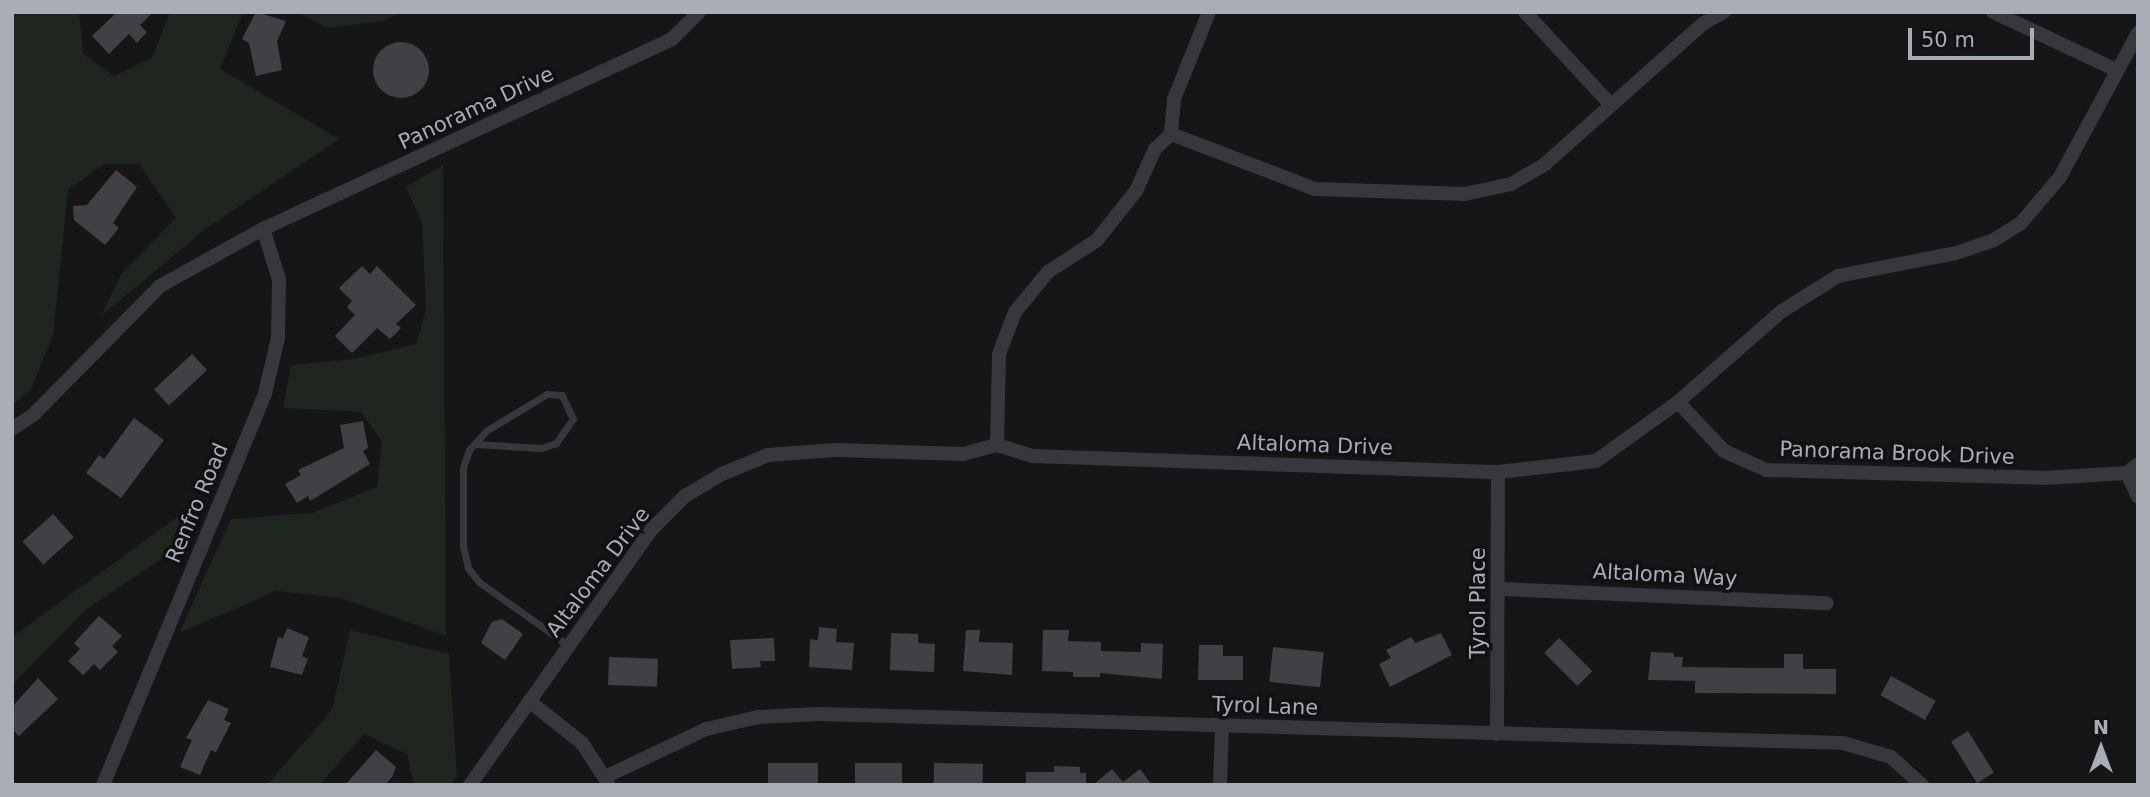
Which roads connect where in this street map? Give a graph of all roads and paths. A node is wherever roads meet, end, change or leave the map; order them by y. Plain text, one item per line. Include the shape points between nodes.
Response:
1 (699, 12) edge
2 (1209, 12) edge
3 (1525, 12) edge
4 (1724, 12) edge
5 (1993, 12) edge
6 (2138, 33) edge
7 (2116, 70) junction
8 (1610, 104) junction
9 (1171, 134) junction
10 (263, 229) junction
11 (1678, 402) junction
12 (12, 429) edge
13 (475, 444) junction
14 (997, 444) junction
15 (2132, 468) edge
16 (1498, 472) junction
17 (2138, 498) edge
18 (1501, 589) junction
19 (1827, 603) dead end
20 (569, 646) junction
21 (529, 701) junction
22 (1222, 726) junction
23 (1497, 734) junction
24 (607, 781) edge
25 (103, 785) edge
26 (470, 785) edge
27 (1220, 785) edge
28 (1922, 785) edge

1 - 10 street, Panorama Drive via 672,39
2 - 9 street via 1174,99
3 - 8 street
4 - 8 street via 1704,23
5 - 7 street
6 - 7 street, Altaloma Drive
7 - 11 street, Altaloma Drive via 2060,177 2021,223 1994,240 1956,253 1838,276 1782,311
8 - 9 street via 1545,164 1511,184 1465,194 1315,189
9 - 14 street via 1155,149 1136,191 1114,222 1097,240 1048,272 1015,312 999,354
10 - 12 street, Panorama Drive via 160,286 33,415
10 - 25 street, Renfro Road via 279,279 278,338 265,393
11 - 15 street, Panorama Brook Drive via 1724,451 1766,470 2043,478
11 - 16 street, Altaloma Drive via 1596,461
13 - 13 lane via 500,421 547,394 562,395 573,419 556,443 541,448
13 - 20 lane via 463,467 463,546 468,568 479,582
14 - 16 street, Altaloma Drive via 1032,456
14 - 20 street, Altaloma Drive via 963,453 835,450 768,456 722,474 685,496 652,529
15 - 17 street
16 - 18 street, Tyrol Place
18 - 19 street, Altaloma Way
18 - 23 street, Tyrol Place
20 - 21 street, Altaloma Drive
21 - 24 street via 582,743
21 - 26 street, Altaloma Drive
22 - 23 street, Tyrol Lane
22 - 24 street, Tyrol Lane via 790,715 706,729
22 - 27 street
23 - 28 street, Tyrol Lane via 1843,743 1891,757

